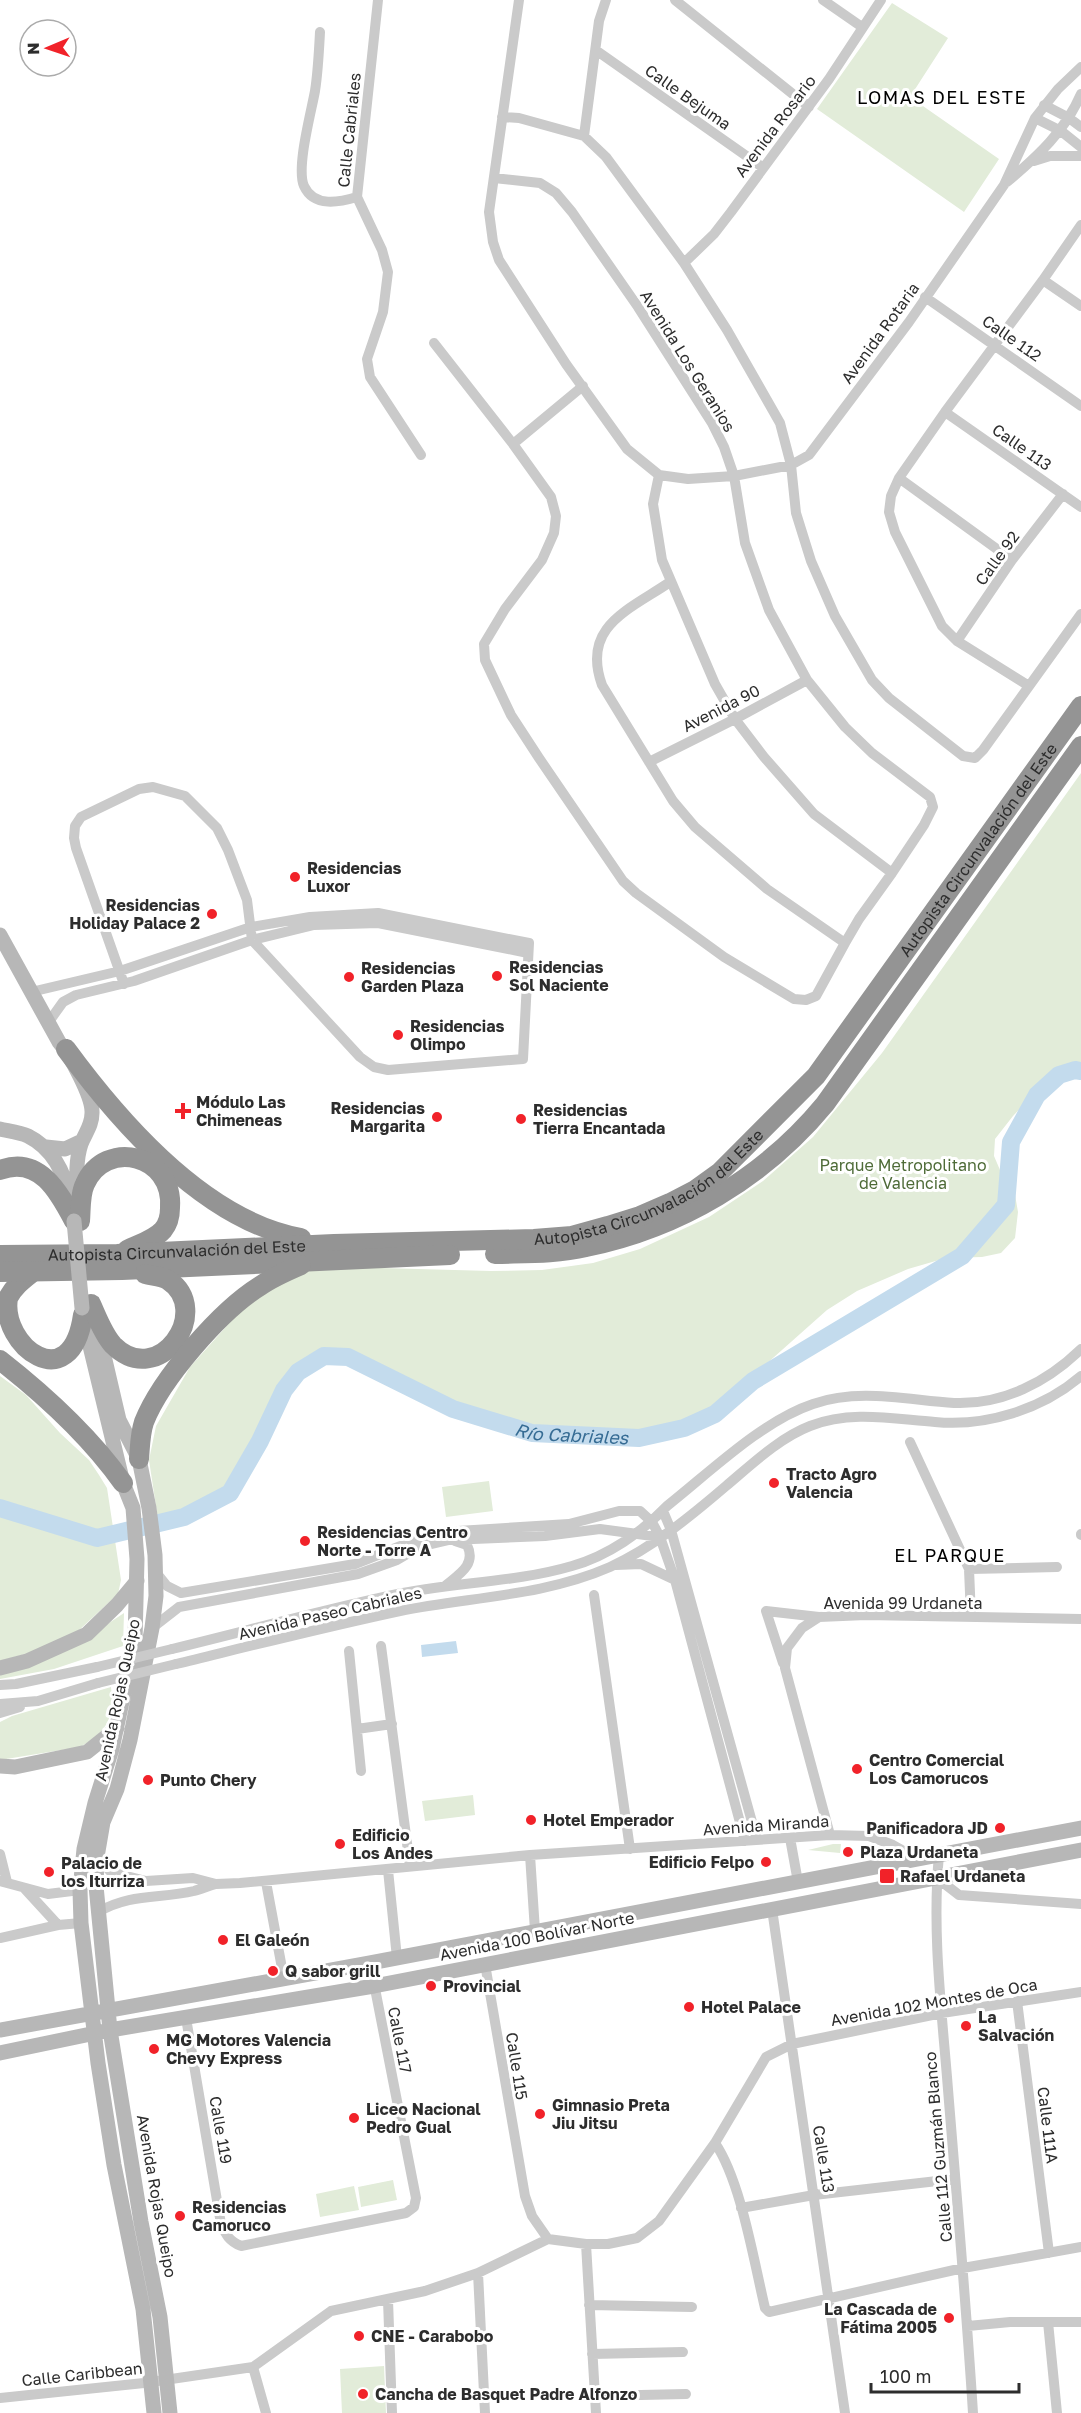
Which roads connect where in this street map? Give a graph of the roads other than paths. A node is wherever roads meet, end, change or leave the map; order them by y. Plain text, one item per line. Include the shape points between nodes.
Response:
1 (378, 0) edge
2 (519, 0) edge
3 (606, 0) edge
4 (675, 0) edge
5 (824, 0) edge
6 (881, 0) edge
7 (862, 27) junction
8 (320, 32) dead end
9 (597, 51) junction
10 (1081, 67) edge
11 (1081, 94) edge
12 (1044, 105) junction
13 (809, 107) junction
14 (502, 117) junction
15 (1035, 118) junction
16 (1069, 118) junction
17 (1081, 127) edge
18 (1061, 131) junction
19 (584, 136) junction
20 (1081, 147) edge
21 (1081, 156) edge
22 (1030, 162) junction
23 (762, 167) junction
24 (494, 178) junction
25 (1004, 185) junction
26 (357, 197) junction
27 (1081, 225) edge
28 (684, 263) junction
29 (1043, 280) junction
30 (925, 297) junction
31 (1081, 306) edge
32 (434, 343) dead end
33 (996, 345) junction
34 (583, 386) junction
35 (1081, 406) edge
36 (945, 412) junction
37 (513, 444) junction
38 (421, 455) dead end
39 (791, 465) junction
40 (659, 475) junction
41 (734, 476) junction
42 (899, 478) junction
43 (1063, 494) junction
44 (1081, 507) edge
45 (1012, 560) junction
46 (670, 582) junction
47 (1081, 614) edge
48 (957, 641) junction
49 (807, 680) junction
50 (1029, 686) junction
51 (1081, 706) edge
52 (735, 719) junction
53 (1081, 746) edge
54 (649, 762) junction
55 (892, 873) junction
56 (251, 927) junction
57 (0, 935) edge
58 (252, 940) junction
59 (845, 943) junction
60 (529, 948) junction
61 (120, 970) junction
62 (124, 984) junction
63 (31, 992) junction
64 (48, 1023) junction
65 (66, 1049) junction
66 (0, 1129) edge
67 (82, 1141) junction
68 (46, 1147) junction
69 (0, 1170) edge
70 (77, 1221) junction
71 (334, 1244) junction
72 (5, 1253) edge
73 (309, 1261) junction
74 (120, 1262) junction
75 (33, 1271) junction
76 (0, 1272) edge
77 (86, 1309) junction
78 (1081, 1349) edge
79 (0, 1360) edge
80 (1081, 1376) edge
81 (910, 1442) dead end
82 (139, 1459) junction
83 (123, 1483) junction
84 (663, 1511) junction
85 (652, 1522) junction
86 (671, 1530) junction
87 (636, 1533) junction
88 (660, 1537) junction
89 (449, 1540) junction
90 (155, 1563) junction
91 (613, 1566) junction
92 (1057, 1568) dead end
93 (969, 1569) junction
94 (675, 1580) junction
95 (136, 1581) junction
96 (444, 1587) junction
97 (594, 1595) dead end
98 (819, 1617) junction
99 (971, 1617) junction
100 (1081, 1619) edge
101 (152, 1628) junction
102 (381, 1646) dead end
103 (349, 1651) dead end
104 (0, 1668) edge
105 (785, 1668) junction
106 (0, 1685) edge
107 (38, 1701) junction
108 (0, 1704) edge
109 (0, 1713) edge
110 (392, 1724) junction
111 (117, 1728) junction
112 (357, 1729) junction
113 (0, 1766) edge
114 (362, 1771) dead end
115 (1081, 1828) edge
116 (830, 1835) junction
117 (790, 1838) junction
118 (757, 1840) junction
119 (745, 1841) junction
120 (630, 1849) junction
121 (1081, 1850) edge
122 (0, 1854) edge
123 (530, 1855) junction
124 (939, 1855) junction
125 (97, 1857) junction
126 (918, 1859) junction
127 (410, 1866) junction
128 (388, 1870) junction
129 (937, 1878) junction
130 (3, 1881) edge
131 (266, 1882) junction
132 (798, 1882) junction
133 (216, 1884) junction
134 (25, 1889) junction
135 (80, 1890) junction
136 (1081, 1905) edge
137 (772, 1909) junction
138 (98, 1912) junction
139 (81, 1923) junction
140 (58, 1925) junction
141 (535, 1931) junction
142 (0, 1938) edge
143 (397, 1958) junction
144 (370, 1963) junction
145 (484, 1964) junction
146 (284, 1978) junction
147 (374, 1986) junction
148 (1081, 1992) edge
149 (1017, 2001) junction
150 (109, 2010) junction
151 (92, 2012) junction
152 (942, 2013) junction
153 (186, 2018) junction
154 (0, 2030) edge
155 (111, 2030) junction
156 (94, 2034) junction
157 (792, 2044) junction
158 (0, 2053) edge
159 (715, 2143) junction
160 (956, 2180) junction
161 (814, 2195) junction
162 (741, 2208) junction
163 (548, 2239) junction
164 (233, 2243) joint
165 (586, 2244) junction
166 (1081, 2247) edge
167 (1048, 2253) junction
168 (963, 2268) junction
169 (478, 2273) junction
170 (830, 2299) junction
171 (388, 2300) junction
172 (589, 2306) junction
173 (692, 2307) dead end
174 (1048, 2322) junction
175 (1081, 2322) edge
176 (968, 2326) junction
177 (682, 2352) dead end
178 (592, 2354) junction
179 (253, 2367) junction
180 (168, 2379) junction
181 (151, 2382) junction
182 (686, 2394) dead end
183 (595, 2396) junction
184 (0, 2398) edge
185 (154, 2413) edge
186 (170, 2413) edge
187 (267, 2413) edge
188 (392, 2413) edge
189 (485, 2413) edge
190 (596, 2413) edge
191 (845, 2413) edge
192 (973, 2413) edge
193 (1057, 2413) edge

1 - 26 street, Calle Cabriales
2 - 14 street
3 - 9 street
4 - 13 street
5 - 7 street
6 - 7 street, Avenida Rosario
7 - 13 street, Avenida Rosario
8 - 26 street via 302,176 304,187 325,202
9 - 19 street
9 - 23 street, Calle Bejuma
10 - 12 street, Avenida Rotaria
11 - 16 street
12 - 15 street, Avenida Rotaria
12 - 16 street
13 - 23 street, Avenida Rosario
14 - 19 street
14 - 24 street
15 - 18 street
15 - 25 street, Avenida Rotaria
16 - 17 street
16 - 18 street
18 - 20 street
18 - 22 street
19 - 28 street via 606,157
21 - 22 street via 1050,156
22 - 25 street
23 - 28 street, Avenida Rosario via 714,234
24 - 34 street via 489,212 499,260
24 - 41 street, Avenida Los Geranios via 540,183 556,193 572,212 712,423
25 - 30 street, Avenida Rotaria
26 - 38 street, Calle Cabriales via 388,272 383,312 367,359 370,377
27 - 29 street
28 - 39 street via 780,423
29 - 31 street
29 - 33 street
30 - 33 street, Calle 112
30 - 39 street, Avenida Rotaria via 809,455
32 - 37 street
33 - 35 street, Calle 112
33 - 36 street
34 - 37 street
34 - 40 street via 627,449
36 - 42 street
36 - 43 street, Calle 113
37 - 59 street via 551,497 556,516 554,533 542,560 484,644 484,660 539,758 629,887 750,973 794,999 806,1000 816,996
39 - 41 street, Avenida Rotaria
39 - 50 street via 796,513 811,561 851,644 872,680 889,698 969,759 983,750
40 - 41 street, Avenida Rotaria via 688,479
40 - 46 street via 653,504 658,545
41 - 49 street, Avenida Los Geranios via 745,543 759,583 769,610
42 - 45 street
42 - 48 street via 889,512 895,532 933,612
43 - 44 street, Calle 113
43 - 45 street, Calle 92
45 - 48 street, Calle 92
46 - 52 street
46 - 54 street via 611,622 596,648 596,667 602,685
47 - 50 street
48 - 50 street
49 - 52 street, Avenida 90
49 - 55 street, Avenida Los Geranios via 845,727 933,802 924,825
51 - 71 highway, Autopista Circunvalación del Este via 816,1076 720,1172 695,1190 640,1216 572,1236
52 - 54 street, Avenida 90
52 - 55 street via 814,814
53 - 73 highway, Autopista Circunvalación del Este via 825,1104 808,1125 735,1186 674,1221 585,1248
54 - 59 street via 695,827 767,889
55 - 59 street
56 - 58 street
56 - 60 street via 310,917 378,913
56 - 61 street
56 - 61 street via 247,900 218,828 185,796 153,787 140,789 81,817 75,826 74,838
57 - 63 street, Avenida Rojas Queipo
58 - 60 street via 314,925 378,923
58 - 60 street via 360,1057 374,1068 388,1070 523,1059
58 - 62 street
61 - 62 street
61 - 63 street
62 - 64 street via 76,995 63,1002
63 - 64 street, Avenida Rojas Queipo
64 - 65 street, Avenida Rojas Queipo
65 - 67 street, Avenida Rojas Queipo via 91,1103 91,1122
65 - 71 highway via 119,1117 171,1167 222,1206 282,1235
66 - 68 street via 27,1136
67 - 68 street via 65,1149
67 - 70 street, Avenida Rojas Queipo via 76,1177
68 - 70 street, Avenida Rojas Queipo via 65,1180
69 - 70 highway via 20,1166 43,1175
70 - 74 highway via 83,1186 104,1162 139,1159 159,1171 169,1188 171,1202 165,1228
70 - 77 street, Avenida Rojas Queipo
71 - 74 highway, Autopista Circunvalación del Este
72 - 74 highway, Autopista Circunvalación del Este
73 - 74 highway, Autopista Circunvalación del Este
73 - 82 highway via 259,1286 230,1310 184,1359 144,1424
74 - 75 highway, Autopista Circunvalación del Este
74 - 77 highway via 166,1278 175,1286 185,1310 182,1332 174,1345 155,1356 133,1357 113,1345
75 - 76 highway, Autopista Circunvalación del Este
75 - 77 highway via 15,1287 5,1307 6,1323 15,1346 35,1358 67,1352 81,1333
77 - 82 street, Avenida Rojas Queipo via 119,1420
77 - 83 street, Avenida Rojas Queipo
78 - 84 street, Avenida Paseo Cabriales via 1063,1367 1029,1388 994,1399 956,1403 880,1396 814,1404 781,1417
79 - 83 highway via 68,1419
80 - 86 street, Avenida Paseo Cabriales via 1068,1388 1040,1402 991,1418 939,1423 856,1416 808,1427 748,1467
81 - 93 street
82 - 90 street, Avenida Rojas Queipo
83 - 95 street, Avenida Rojas Queipo via 133,1508
84 - 85 street, Avenida Paseo Cabriales
84 - 86 street
85 - 87 street, Avenida Paseo Cabriales
85 - 88 street
85 - 90 street via 640,1510 619,1511 569,1524 442,1532 355,1564 181,1593 167,1587
86 - 88 street, Avenida Paseo Cabriales
86 - 118 street
87 - 88 street, Avenida Paseo Cabriales
87 - 89 street, Avenida Paseo Cabriales via 600,1529
87 - 96 street, Avenida Paseo Cabriales via 573,1566
88 - 91 street, Avenida Paseo Cabriales
88 - 94 street
89 - 96 street via 467,1545 471,1560
89 - 101 street, Avenida Paseo Cabriales via 419,1547 358,1574 179,1607
90 - 101 street, Avenida Rojas Queipo
91 - 94 street via 641,1564
91 - 107 street, Avenida Paseo Cabriales, bridge via 538,1590 399,1612 98,1683
92 - 93 street
93 - 99 street
94 - 119 street
95 - 104 street via 87,1634 27,1661
95 - 111 street, Avenida Rojas Queipo via 135,1641
96 - 106 street, Avenida Paseo Cabriales, bridge via 394,1595 97,1667
97 - 120 street
98 - 99 street, Avenida 99 Urdaneta
98 - 105 street, Avenida 99 Urdaneta via 802,1628 787,1648
98 - 105 street via 766,1611
99 - 100 street, Avenida 99 Urdaneta
101 - 125 street, Avenida Rojas Queipo via 130,1740 103,1822
102 - 110 street
103 - 112 street
105 - 116 street
107 - 108 street, Avenida Paseo Cabriales
107 - 109 street
110 - 112 street
110 - 127 street
111 - 113 street via 87,1752 15,1767
111 - 135 street, Avenida Rojas Queipo via 84,1849
112 - 114 street
115 - 124 street, Avenida 100 Bolívar Norte
116 - 117 street, Avenida Miranda
116 - 126 street, Avenida Miranda via 869,1836
117 - 118 street, Avenida Miranda
117 - 132 street
118 - 119 street, Avenida Miranda
119 - 120 street, Avenida Miranda
120 - 123 street, Avenida Miranda
121 - 129 street, Avenida 100 Bolívar Norte
122 - 130 street
123 - 127 street, Avenida Miranda
123 - 141 street
124 - 126 street, Avenida 100 Bolívar Norte
124 - 129 street, Calle 112 Guzmán Blanco
125 - 133 street, Avenida Miranda via 111,1872 121,1876 146,1881 193,1878
125 - 138 street, Avenida Rojas Queipo
126 - 132 street, Avenida 100 Bolívar Norte
127 - 128 street, Avenida Miranda
128 - 131 street, Avenida Miranda
128 - 143 street
129 - 136 street via 959,1895
129 - 137 street, Avenida 100 Bolívar Norte
129 - 152 street, Calle 112 Guzmán Blanco
130 - 134 street
131 - 133 street, Avenida Miranda
131 - 146 street
132 - 141 street, Avenida 100 Bolívar Norte
133 - 138 street, Avenida Miranda via 135,1898
134 - 135 street via 48,1894
134 - 140 street
135 - 139 street, Avenida Rojas Queipo
137 - 145 street, Avenida 100 Bolívar Norte
137 - 157 street, Calle 113
138 - 150 street, Avenida Rojas Queipo
139 - 140 street
139 - 151 street, Avenida Rojas Queipo
140 - 142 street
141 - 143 street, Avenida 100 Bolívar Norte
143 - 144 street, Avenida 100 Bolívar Norte
144 - 146 street
144 - 147 street, Calle 117
145 - 147 street, Avenida 100 Bolívar Norte
145 - 163 street, Calle 115 via 525,2196 532,2216
146 - 150 street
147 - 153 street, Avenida 100 Bolívar Norte
147 - 164 street, Calle 117 via 416,2198 414,2207 383,2218 241,2246
148 - 149 street, Avenida 102 Montes de Oca
149 - 152 street, Avenida 102 Montes de Oca
149 - 167 street, Calle 111A
150 - 151 street
150 - 155 street, Avenida Rojas Queipo
151 - 154 street
151 - 156 street, Avenida Rojas Queipo
152 - 157 street, Avenida 102 Montes de Oca
152 - 160 street, Calle 112 Guzmán Blanco
153 - 155 street, Avenida 100 Bolívar Norte
153 - 164 street, Calle 119 via 221,2224
155 - 156 street, Avenida 100 Bolívar Norte
155 - 180 street, Avenida Rojas Queipo
156 - 158 street, Avenida 100 Bolívar Norte
156 - 181 street, Avenida Rojas Queipo via 114,2165 143,2309
157 - 159 street, Avenida 102 Montes de Oca via 766,2058
157 - 161 street, Calle 113
159 - 162 street
159 - 165 street, Avenida 102 Montes de Oca via 659,2221 637,2238
160 - 161 street
160 - 168 street, Calle 112 Guzmán Blanco
161 - 162 street
161 - 170 street, Calle 113
162 - 170 street via 765,2308 773,2311
163 - 165 street, Avenida 102 Montes de Oca
163 - 169 street
165 - 172 street
166 - 167 street
167 - 168 street
168 - 170 street
168 - 176 street, Calle 112 Guzmán Blanco
169 - 171 street
169 - 189 street
170 - 191 street, Calle 113
171 - 179 street via 331,2311
171 - 188 street
172 - 173 street
172 - 178 street
174 - 175 street
174 - 176 street
174 - 193 street
176 - 192 street, Calle 112 Guzmán Blanco
177 - 178 street
178 - 183 street
179 - 180 street
179 - 187 street
180 - 181 street, Calle Caribbean
180 - 186 street, Avenida Rojas Queipo
181 - 184 street, Calle Caribbean
181 - 185 street, Avenida Rojas Queipo
182 - 183 street
183 - 190 street

